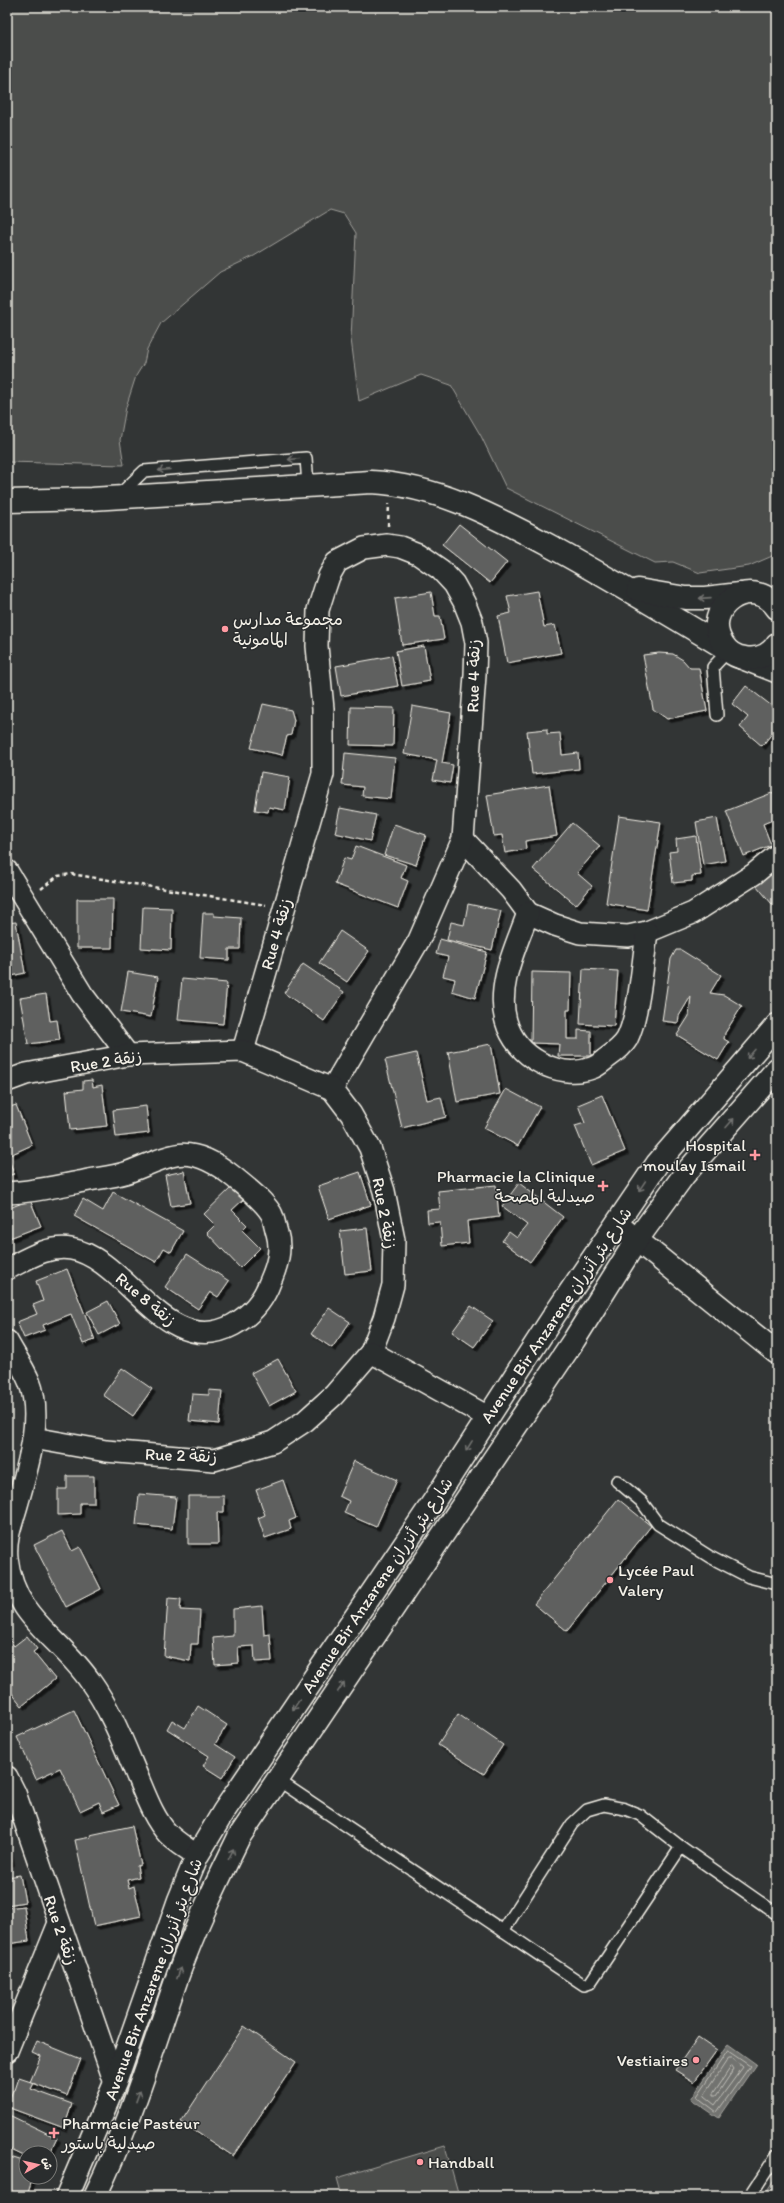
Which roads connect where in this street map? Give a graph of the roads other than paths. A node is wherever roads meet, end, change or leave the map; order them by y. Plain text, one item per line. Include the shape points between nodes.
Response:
1 (7, 501) edge
2 (625, 587) junction
3 (777, 591) edge
4 (749, 593) junction
5 (777, 608) edge
6 (777, 644) edge
7 (731, 652) junction
8 (777, 672) edge
9 (717, 715) dead end
10 (463, 839) junction
11 (777, 855) edge
12 (7, 871) edge
13 (528, 913) junction
14 (647, 932) junction
15 (777, 1024) edge
16 (243, 1051) junction
17 (128, 1055) junction
18 (777, 1070) edge
19 (7, 1081) edge
20 (332, 1089) junction
21 (7, 1193) edge
22 (617, 1224) junction
23 (636, 1241) junction
24 (7, 1269) edge
25 (7, 1341) edge
26 (371, 1352) junction
27 (777, 1353) edge
28 (488, 1417) junction
29 (33, 1438) junction
30 (617, 1481) dead end
31 (777, 1584) edge
32 (7, 1777) edge
33 (278, 1780) junction
34 (681, 1847) junction
35 (197, 1856) junction
36 (777, 1914) edge
37 (59, 1924) junction
38 (503, 1931) junction
39 (7, 2051) edge
40 (115, 2083) junction
41 (777, 2155) edge
42 (67, 2196) edge
43 (95, 2196) edge
44 (750, 2196) edge

1 - 2 main road via 116,498 308,485 390,483 408,486 479,510
4 -> 2 main road via 686,598
2 - 7 main road
3 - 4 main road
4 - 5 main road via 765,596
4 - 7 main road via 726,603 719,616 717,630
6 - 7 main road via 761,657
7 - 8 street
7 - 9 lane via 713,667
10 - 13 street via 511,890
10 - 16 street, Rue 4 زنقة via 475,675 476,643 472,622 454,584 441,570 418,554 387,545 364,548 337,562 329,576 318,610 317,646 322,709 323,774
10 - 20 street, Rue 4 زنقة via 419,940
11 - 14 street via 716,900 693,913
12 - 17 street via 82,994
13 - 14 street via 580,933 628,936
13 - 14 street via 505,976 506,1021 520,1047 546,1066 561,1072 593,1068 613,1054 626,1040 633,1024
15 -> 22 main road, Avenue Bir Anzarene شارع بئر أنزران via 657,1164
16 - 17 street, Rue 2 زنقة
16 - 20 street, Rue 2 زنقة
17 - 19 street, Rue 2 زنقة via 26,1074
23 -> 18 main road, Avenue Bir Anzarene شارع بئر أنزران via 684,1175
20 - 26 street, Rue 2 زنقة via 351,1114 370,1148 384,1191 394,1240 393,1285
21 - 24 street, Rue 8 زنقة via 123,1174 176,1154 199,1156 225,1170 250,1190 272,1214 279,1241 278,1263 258,1304 242,1320 226,1329 202,1332 178,1327 142,1300 98,1259 72,1249 46,1250
22 - 23 main road
22 - 28 main road, Avenue Bir Anzarene شارع بئر أنزران
23 - 27 main road
33 -> 23 main road, Avenue Bir Anzarene شارع بئر أنزران via 570,1346
25 - 29 street via 29,1381 34,1399
26 - 28 street
26 - 29 street, Rue 2 زنقة via 334,1394 305,1421 273,1442 214,1460 106,1451
28 -> 35 main road, Avenue Bir Anzarene شارع بئر أنزران via 224,1811
29 - 35 street via 8,1534 7,1556 10,1576 19,1598 35,1622 90,1680 105,1704 151,1808 168,1834
30 - 31 lane via 641,1501 658,1524 710,1557 749,1577
32 - 37 street, Rue 2 زنقة via 15,1793
33 - 38 lane
43 -> 33 main road, Avenue Bir Anzarene شارع بئر أنزران via 129,2120 179,1974 210,1895 239,1837
34 - 36 lane
34 - 38 lane via 640,1815 625,1809 604,1805 587,1810 572,1824
34 - 38 lane via 590,1983 584,1985 578,1982
35 - 40 main road, Avenue Bir Anzarene شارع بئر أنزران
37 - 39 street
37 - 40 street, Rue 2 زنقة
40 - 42 main road, Avenue Bir Anzarene شارع بئر أنزران
41 - 44 lane

